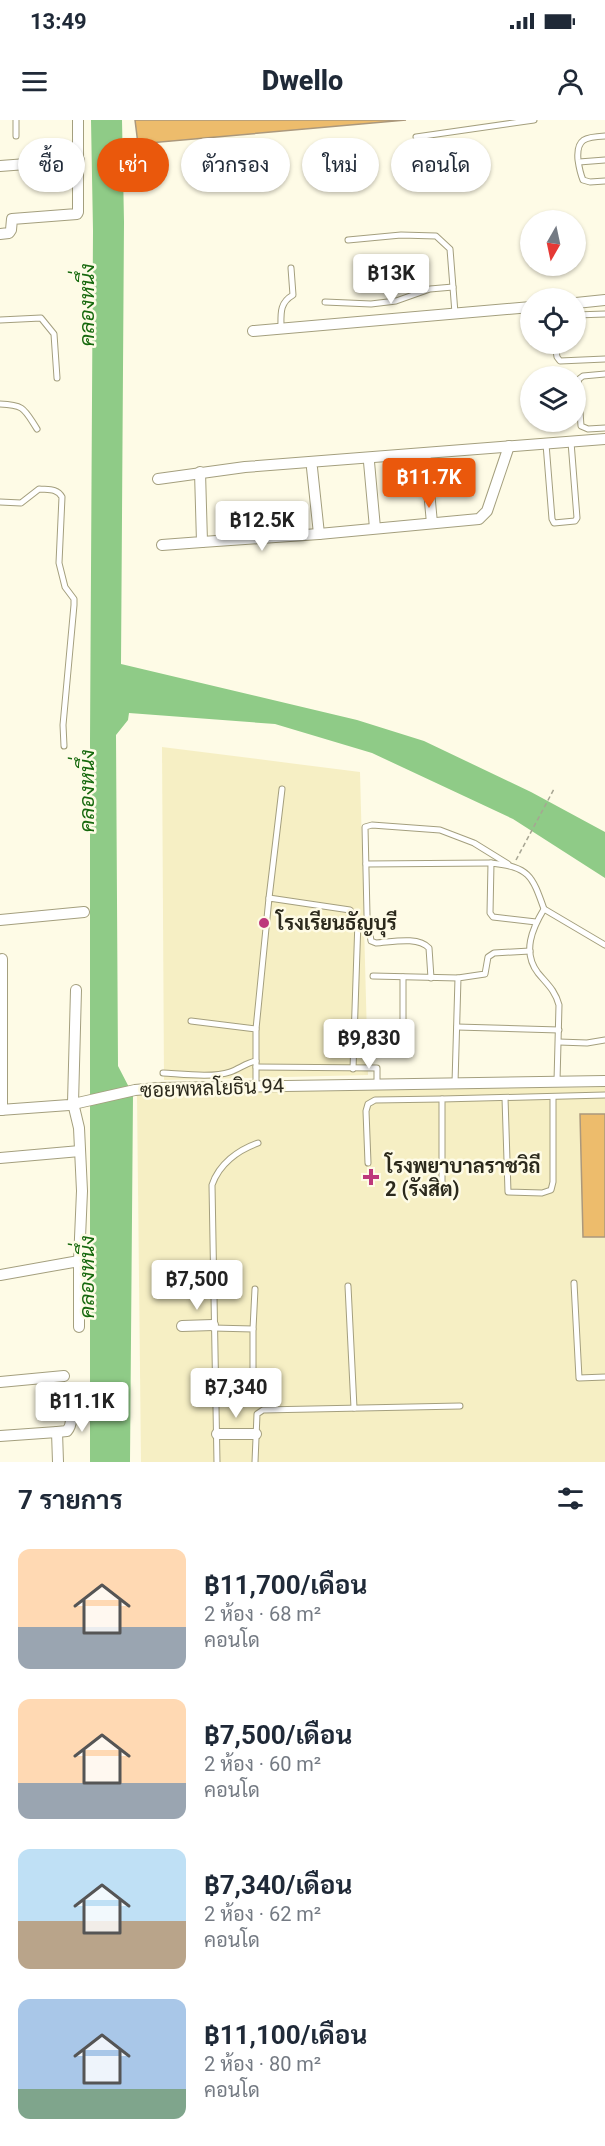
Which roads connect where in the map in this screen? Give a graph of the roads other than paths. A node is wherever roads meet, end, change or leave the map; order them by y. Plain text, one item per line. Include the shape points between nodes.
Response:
1 (16, 120) edge
2 (78, 120) edge
3 (534, 120) edge
4 (16, 136) dead end
5 (605, 136) edge
6 (416, 137) dead end
7 (78, 138) edge
8 (605, 160) edge
9 (579, 162) junction
10 (18, 165) edge
11 (0, 166) edge
12 (605, 181) edge
13 (78, 192) edge
14 (0, 234) edge
15 (348, 240) dead end
16 (291, 268) dead end
17 (453, 287) junction
18 (605, 300) edge
19 (325, 302) dead end
20 (586, 302) edge
21 (520, 308) edge
22 (455, 313) junction
23 (586, 315) edge
24 (605, 315) edge
25 (0, 320) edge
26 (281, 329) junction
27 (253, 331) dead end
28 (556, 354) edge
29 (605, 359) edge
30 (605, 374) edge
31 (57, 378) dead end
32 (0, 404) edge
33 (605, 428) edge
34 (38, 429) dead end
35 (605, 439) edge
36 (571, 442) junction
37 (546, 443) junction
38 (509, 446) junction
39 (426, 459) dead end
40 (369, 462) dead end
41 (312, 468) dead end
42 (200, 472) junction
43 (158, 479) dead end
44 (0, 502) edge
45 (432, 523) junction
46 (375, 528) junction
47 (319, 534) junction
48 (202, 542) junction
49 (162, 545) dead end
50 (64, 746) dead end
51 (282, 789) dead end
52 (490, 863) junction
53 (366, 864) junction
54 (511, 866) junction
55 (269, 898) junction
56 (544, 909) junction
57 (84, 912) dead end
58 (0, 920) edge
59 (537, 922) junction
60 (605, 945) edge
61 (530, 951) junction
62 (2, 959) dead end
63 (373, 976) dead end
64 (403, 977) junction
65 (431, 978) junction
66 (459, 978) junction
67 (76, 990) dead end
68 (191, 1021) dead end
69 (457, 1027) junction
70 (256, 1029) junction
71 (559, 1030) junction
72 (605, 1040) edge
73 (559, 1042) junction
74 (403, 1049) dead end
75 (256, 1064) junction
76 (353, 1069) junction
77 (164, 1073) dead end
78 (557, 1081) junction
79 (605, 1081) edge
80 (455, 1083) junction
81 (377, 1084) junction
82 (256, 1086) junction
83 (605, 1095) edge
84 (553, 1097) junction
85 (505, 1098) junction
86 (442, 1099) junction
87 (76, 1103) junction
88 (1, 1110) edge
89 (258, 1143) dead end
90 (80, 1150) junction
91 (0, 1158) edge
92 (368, 1163) dead end
93 (442, 1188) dead end
94 (79, 1261) junction
95 (0, 1275) edge
96 (574, 1283) dead end
97 (348, 1286) dead end
98 (255, 1289) dead end
99 (182, 1326) dead end
100 (79, 1327) dead end
101 (213, 1327) junction
102 (254, 1329) junction
103 (64, 1376) dead end
104 (605, 1377) edge
105 (0, 1382) edge
106 (253, 1385) dead end
107 (70, 1406) dead end
108 (460, 1406) dead end
109 (354, 1408) junction
110 (57, 1432) junction
111 (217, 1434) junction
112 (256, 1434) junction
113 (0, 1436) edge
114 (58, 1462) edge
115 (217, 1462) edge
116 (255, 1462) edge

1 - 4 lane
2 - 7 street
3 - 6 lane
5 - 9 lane via 581,141
8 - 9 lane
9 - 12 lane via 583,180
10 - 11 street
13 - 14 street via 77,214 12,219 9,233
15 - 17 lane via 436,236 450,249
16 - 26 lane via 292,295 281,307
17 - 19 lane via 371,304
17 - 22 lane
18 - 20 street
21 - 22 street
22 - 26 street
23 - 24 lane
25 - 31 lane via 41,318 54,334
26 - 27 street
28 - 29 lane via 560,361
30 - 33 lane via 584,376 578,383 581,426
32 - 34 lane via 22,407
35 - 36 street
36 - 37 street
36 - 37 lane via 578,518 554,523
37 - 38 street
38 - 42 street
38 - 45 street via 484,516
39 - 45 street
40 - 46 street
41 - 47 street
42 - 43 street
42 - 48 street
44 - 50 lane via 21,503 39,489 54,490 63,497 59,563 65,587 74,599
45 - 46 street
46 - 47 street
47 - 48 street
48 - 49 street
51 - 55 lane
52 - 53 lane
52 - 54 lane
52 - 59 lane via 493,917
53 - 54 lane via 365,827 372,825 440,830 474,843
53 - 65 lane via 371,941 425,944 429,948
54 - 56 lane via 536,884
55 - 70 lane
55 - 76 lane via 350,910 358,920
56 - 59 lane
56 - 60 lane
57 - 58 street
59 - 61 lane
61 - 66 lane via 494,953 488,957 485,974
61 - 71 lane via 538,973 555,992
62 - 88 street
63 - 64 lane
64 - 65 lane
64 - 74 lane
65 - 66 lane
66 - 69 lane
67 - 87 street
68 - 70 lane
69 - 71 lane
69 - 80 lane
70 - 75 lane
71 - 73 lane
72 - 73 lane
73 - 78 lane
75 - 76 lane
75 - 77 lane via 244,1064 219,1074
75 - 82 lane
76 - 81 lane via 377,1068
78 - 79 street, ซอยพหลโยธิน 94
78 - 80 street, ซอยพหลโยธิน 94
80 - 81 street, ซอยพหลโยธิน 94
81 - 82 street, ซอยพหลโยธิน 94
82 - 87 street, ซอยพหลโยธิน 94 via 135,1090
83 - 84 lane
84 - 85 lane
84 - 85 lane via 553,1182 551,1190 542,1193 508,1192
85 - 86 lane
86 - 92 lane via 375,1100 368,1104
86 - 93 lane
87 - 88 street, ซอยพหลโยธิน 94
87 - 90 street
89 - 101 lane via 220,1168 212,1185
90 - 91 street
90 - 94 street
94 - 95 street
94 - 100 street
96 - 104 lane via 579,1378
97 - 109 lane
98 - 102 lane
99 - 101 street
101 - 102 lane
101 - 111 lane
102 - 106 lane
103 - 105 street
107 - 110 street via 69,1428
108 - 109 lane
109 - 112 lane via 263,1410 257,1414
110 - 113 street
110 - 114 street
111 - 112 street
111 - 115 lane
112 - 116 lane

